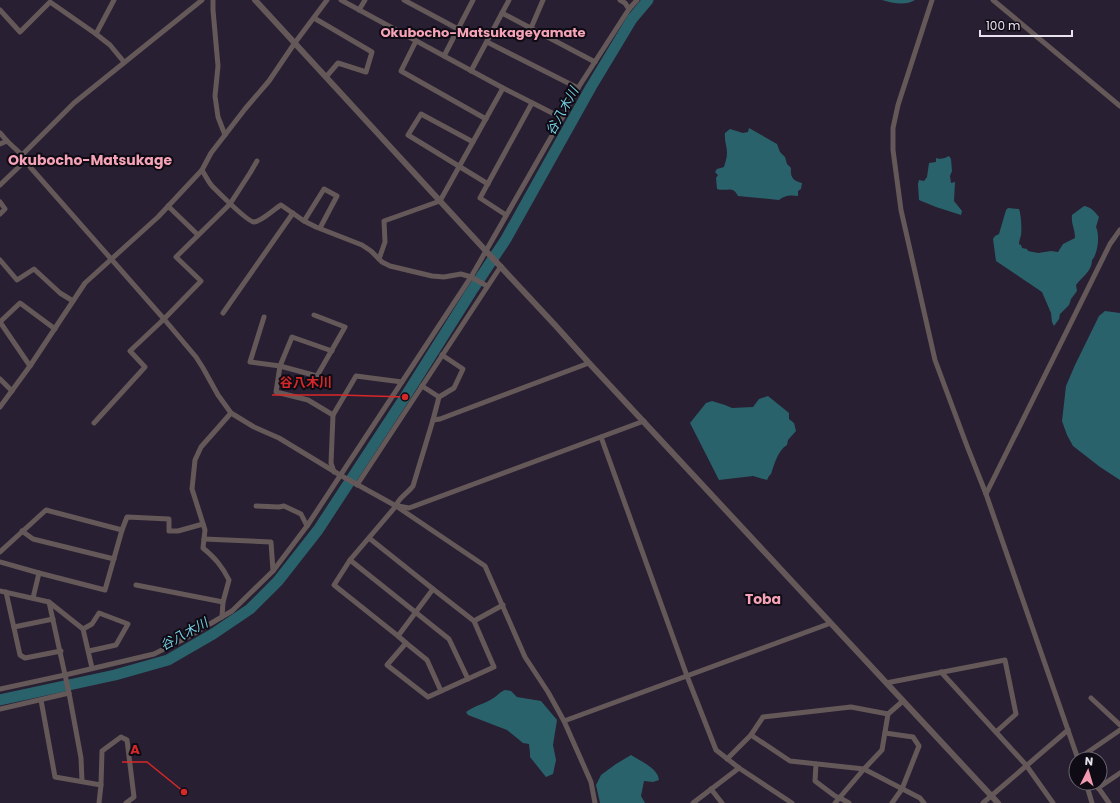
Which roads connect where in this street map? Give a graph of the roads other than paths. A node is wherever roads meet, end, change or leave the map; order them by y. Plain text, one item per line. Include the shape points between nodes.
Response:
1 (114, 0) edge
2 (202, 0) edge
3 (213, 0) edge
4 (255, 0) edge
5 (327, 0) edge
6 (341, 0) edge
7 (365, 0) edge
8 (404, 0) edge
9 (473, 0) edge
10 (509, 0) edge
11 (543, 0) edge
12 (620, 0) edge
13 (637, 0) edge
14 (932, 0) edge
15 (993, 0) edge
16 (51, 1) edge
17 (629, 9) junction
18 (0, 10) edge
19 (359, 10) junction
20 (502, 13) junction
21 (314, 18) junction
22 (531, 28) junction
23 (458, 29) junction
24 (96, 34) junction
25 (416, 41) junction
26 (487, 42) junction
27 (294, 44) junction
28 (444, 56) junction
29 (124, 62) junction
30 (595, 62) junction
31 (471, 71) junction
32 (326, 77) junction
33 (503, 88) junction
34 (578, 88) junction
35 (532, 103) junction
36 (1119, 104) edge
37 (562, 118) junction
38 (486, 119) junction
39 (0, 133) edge
40 (225, 135) junction
41 (7, 141) junction
42 (473, 142) junction
43 (0, 144) edge
44 (22, 155) junction
45 (26, 160) junction
46 (257, 161) dead end
47 (459, 166) junction
48 (202, 170) junction
49 (488, 184) junction
50 (0, 185) edge
51 (440, 201) junction
52 (0, 202) edge
53 (230, 204) junction
54 (168, 206) junction
55 (293, 213) junction
56 (0, 214) edge
57 (506, 215) junction
58 (304, 221) junction
59 (320, 228) junction
60 (1120, 230) edge
61 (198, 235) junction
62 (486, 251) junction
63 (112, 258) junction
64 (379, 259) junction
65 (1, 264) edge
66 (501, 266) junction
67 (471, 277) junction
68 (487, 286) junction
69 (74, 301) junction
70 (224, 313) dead end
71 (314, 315) dead end
72 (264, 317) dead end
73 (164, 318) junction
74 (0, 322) edge
75 (55, 329) junction
76 (332, 351) junction
77 (442, 355) junction
78 (589, 363) junction
79 (30, 366) junction
80 (280, 366) junction
81 (0, 379) edge
82 (402, 382) junction
83 (422, 386) junction
84 (12, 391) junction
85 (439, 397) junction
86 (0, 407) edge
87 (231, 413) junction
88 (333, 415) junction
89 (433, 420) junction
90 (644, 421) junction
91 (94, 423) dead end
92 (601, 436) junction
93 (334, 472) junction
94 (340, 475) junction
95 (358, 485) junction
96 (986, 494) junction
97 (256, 506) dead end
98 (396, 506) junction
99 (203, 524) junction
100 (307, 526) junction
101 (122, 530) junction
102 (22, 531) junction
103 (369, 538) junction
104 (204, 539) junction
105 (0, 552) edge
106 (114, 559) junction
107 (350, 560) junction
108 (0, 562) edge
109 (274, 571) junction
110 (39, 573) junction
111 (136, 585) dead end
112 (434, 589) junction
113 (0, 591) edge
114 (6, 592) junction
115 (33, 598) junction
116 (49, 602) junction
117 (223, 602) junction
118 (502, 605) junction
119 (416, 612) junction
120 (222, 617) junction
121 (53, 619) junction
122 (474, 620) junction
123 (831, 623) junction
124 (14, 627) junction
125 (83, 629) junction
126 (398, 636) junction
127 (406, 643) junction
128 (89, 650) junction
129 (61, 651) junction
130 (92, 668) junction
131 (941, 672) junction
132 (65, 675) junction
133 (687, 676) junction
134 (468, 679) junction
135 (886, 683) junction
136 (0, 689) edge
137 (441, 691) junction
138 (69, 693) junction
139 (1091, 698) dead end
140 (41, 700) junction
141 (903, 701) junction
142 (0, 709) edge
143 (888, 714) junction
144 (564, 721) junction
145 (1120, 725) edge
146 (1068, 730) junction
147 (1120, 730) edge
148 (996, 732) junction
149 (885, 733) junction
150 (751, 735) junction
151 (1077, 751) edge
152 (1090, 751) edge
153 (727, 759) junction
154 (816, 764) junction
155 (1026, 765) junction
156 (739, 768) junction
157 (864, 769) junction
158 (1120, 773) edge
159 (82, 781) junction
160 (1108, 781) edge
161 (101, 785) junction
162 (711, 789) junction
163 (902, 789) junction
164 (1088, 791) edge
165 (1100, 791) edge
166 (991, 796) junction
167 (840, 798) junction
168 (100, 803) edge
169 (126, 803) edge
170 (596, 803) edge
171 (693, 803) edge
172 (722, 803) edge
173 (792, 803) edge
174 (835, 803) edge
175 (849, 803) edge
176 (892, 803) edge
177 (924, 803) edge
178 (983, 803) edge
179 (998, 803) edge
180 (1052, 803) edge
181 (1092, 803) edge
182 (1109, 803) edge

1 - 24 street
2 - 29 street
3 - 40 street via 218,66 215,96 218,117
4 - 27 street
5 - 21 street
6 - 19 street
7 - 19 street
8 - 23 street
9 - 23 street
10 - 20 street
11 - 22 street
12 - 17 street
13 - 17 street
14 - 96 street via 898,105 893,150 901,210 935,360
15 - 36 street
16 - 18 street via 20,32
16 - 24 street
17 - 30 street
19 - 25 street
20 - 22 street
20 - 26 street
21 - 27 street
21 - 32 street via 372,52 366,72 338,63
22 - 30 street
23 - 28 street
24 - 29 street via 110,45
25 - 28 street
25 - 38 street via 401,71
26 - 31 street
26 - 34 street
27 - 32 street
27 - 40 street via 269,81
28 - 31 street
29 - 44 street via 74,103
30 - 34 street
31 - 33 street
32 - 51 street
33 - 35 street
33 - 38 street
34 - 37 street
35 - 37 street
35 - 49 street
37 - 57 street
38 - 42 street
39 - 41 street
40 - 48 street
41 - 43 street
41 - 44 street
42 - 47 street
42 - 47 street via 421,114 408,135
44 - 45 street
45 - 50 street
45 - 63 street
46 - 53 street
47 - 49 street
47 - 51 street
48 - 53 street
48 - 54 street
49 - 57 street via 480,198
51 - 62 street
51 - 64 street via 384,221 384,242
52 - 56 street via 5,209
53 - 55 street via 250,221 255,222 281,205
53 - 61 street
54 - 61 street
54 - 63 street
55 - 58 street
55 - 70 street
57 - 62 street
58 - 59 street
58 - 59 street via 324,189 337,196
59 - 64 street via 362,245
60 - 96 street via 1110,244
61 - 73 street via 176,257 201,281
62 - 66 street
62 - 67 street
63 - 69 street via 85,283
63 - 73 street
64 - 67 street via 390,266 432,276 461,274
65 - 69 street via 17,280 34,269
66 - 68 street
66 - 78 street
67 - 68 street
67 - 82 street
68 - 77 street
69 - 75 street
71 - 76 street via 345,328
72 - 80 street via 250,362
73 - 87 street via 196,357
73 - 91 street via 130,351 145,368
74 - 75 street via 20,303
74 - 79 street
75 - 79 street
76 - 80 street via 317,376
76 - 80 street via 292,337
77 - 83 street
77 - 85 street via 463,370 454,388
78 - 89 street
78 - 90 street
79 - 84 street
80 - 88 street via 276,392 308,400
81 - 84 street
82 - 88 street via 356,376
82 - 94 street
83 - 85 street
83 - 95 street
84 - 86 street
85 - 89 street
87 - 93 street via 279,438
87 - 99 street via 201,446 195,460 192,489
88 - 93 street via 331,463
89 - 98 street via 413,486
90 - 92 street
90 - 123 street
92 - 98 street via 409,508
92 - 133 street
93 - 94 street
94 - 95 street
94 - 100 street
95 - 98 street
96 - 146 street
97 - 100 street via 284,506 301,514
98 - 103 street
98 - 118 street via 485,566
99 - 101 street via 169,531 168,519 127,517
99 - 104 street
100 - 109 street
101 - 102 street via 46,510
101 - 106 street
102 - 105 street
102 - 106 street via 33,539
103 - 107 street
103 - 112 street
104 - 109 street via 271,542
104 - 117 street via 203,548 217,560 229,580
106 - 110 street via 106,590
107 - 119 street
107 - 126 street via 334,585
108 - 110 street
109 - 120 street via 232,611
110 - 115 street
111 - 117 street
112 - 119 street
112 - 122 street
113 - 114 street
114 - 115 street
114 - 124 street
115 - 116 street
116 - 121 street
116 - 125 street
117 - 120 street
118 - 122 street
118 - 144 street via 525,657
119 - 126 street
119 - 134 street via 449,639
120 - 130 street via 154,654
121 - 124 street
121 - 129 street
122 - 134 street via 494,667
123 - 133 street
123 - 135 street
124 - 129 street via 20,655 25,658
125 - 128 street
125 - 128 street via 92,624 99,613 128,624 116,645
126 - 127 street
127 - 137 street via 427,660
127 - 137 street via 387,664 428,697
128 - 130 street
129 - 132 street
130 - 132 street
131 - 135 street
131 - 148 street
131 - 148 street via 1005,660 1016,714
132 - 136 street
132 - 138 street
133 - 144 street
133 - 153 street via 716,750
134 - 137 street
135 - 141 street
138 - 140 street
138 - 159 street via 81,758
139 - 145 street
140 - 142 street
140 - 159 street via 55,776
141 - 143 street
141 - 166 street
143 - 149 street
143 - 150 street via 851,708 763,717
144 - 170 street via 591,782
146 - 151 street
146 - 155 street
147 - 152 street
148 - 155 street
149 - 157 street via 882,750
149 - 163 street via 913,737 919,746
150 - 153 street
150 - 154 street via 790,761
153 - 156 street
154 - 157 street
154 - 167 street via 815,781
155 - 166 street
155 - 180 street
156 - 162 street
156 - 173 street
157 - 163 street
157 - 167 street
158 - 160 street
159 - 161 street
161 - 168 street
161 - 169 street via 102,751 121,738 127,740 134,797
162 - 171 street
162 - 172 street
163 - 176 street
163 - 177 street via 920,798
164 - 181 street
165 - 182 street
166 - 178 street
166 - 179 street
167 - 174 street
167 - 175 street

